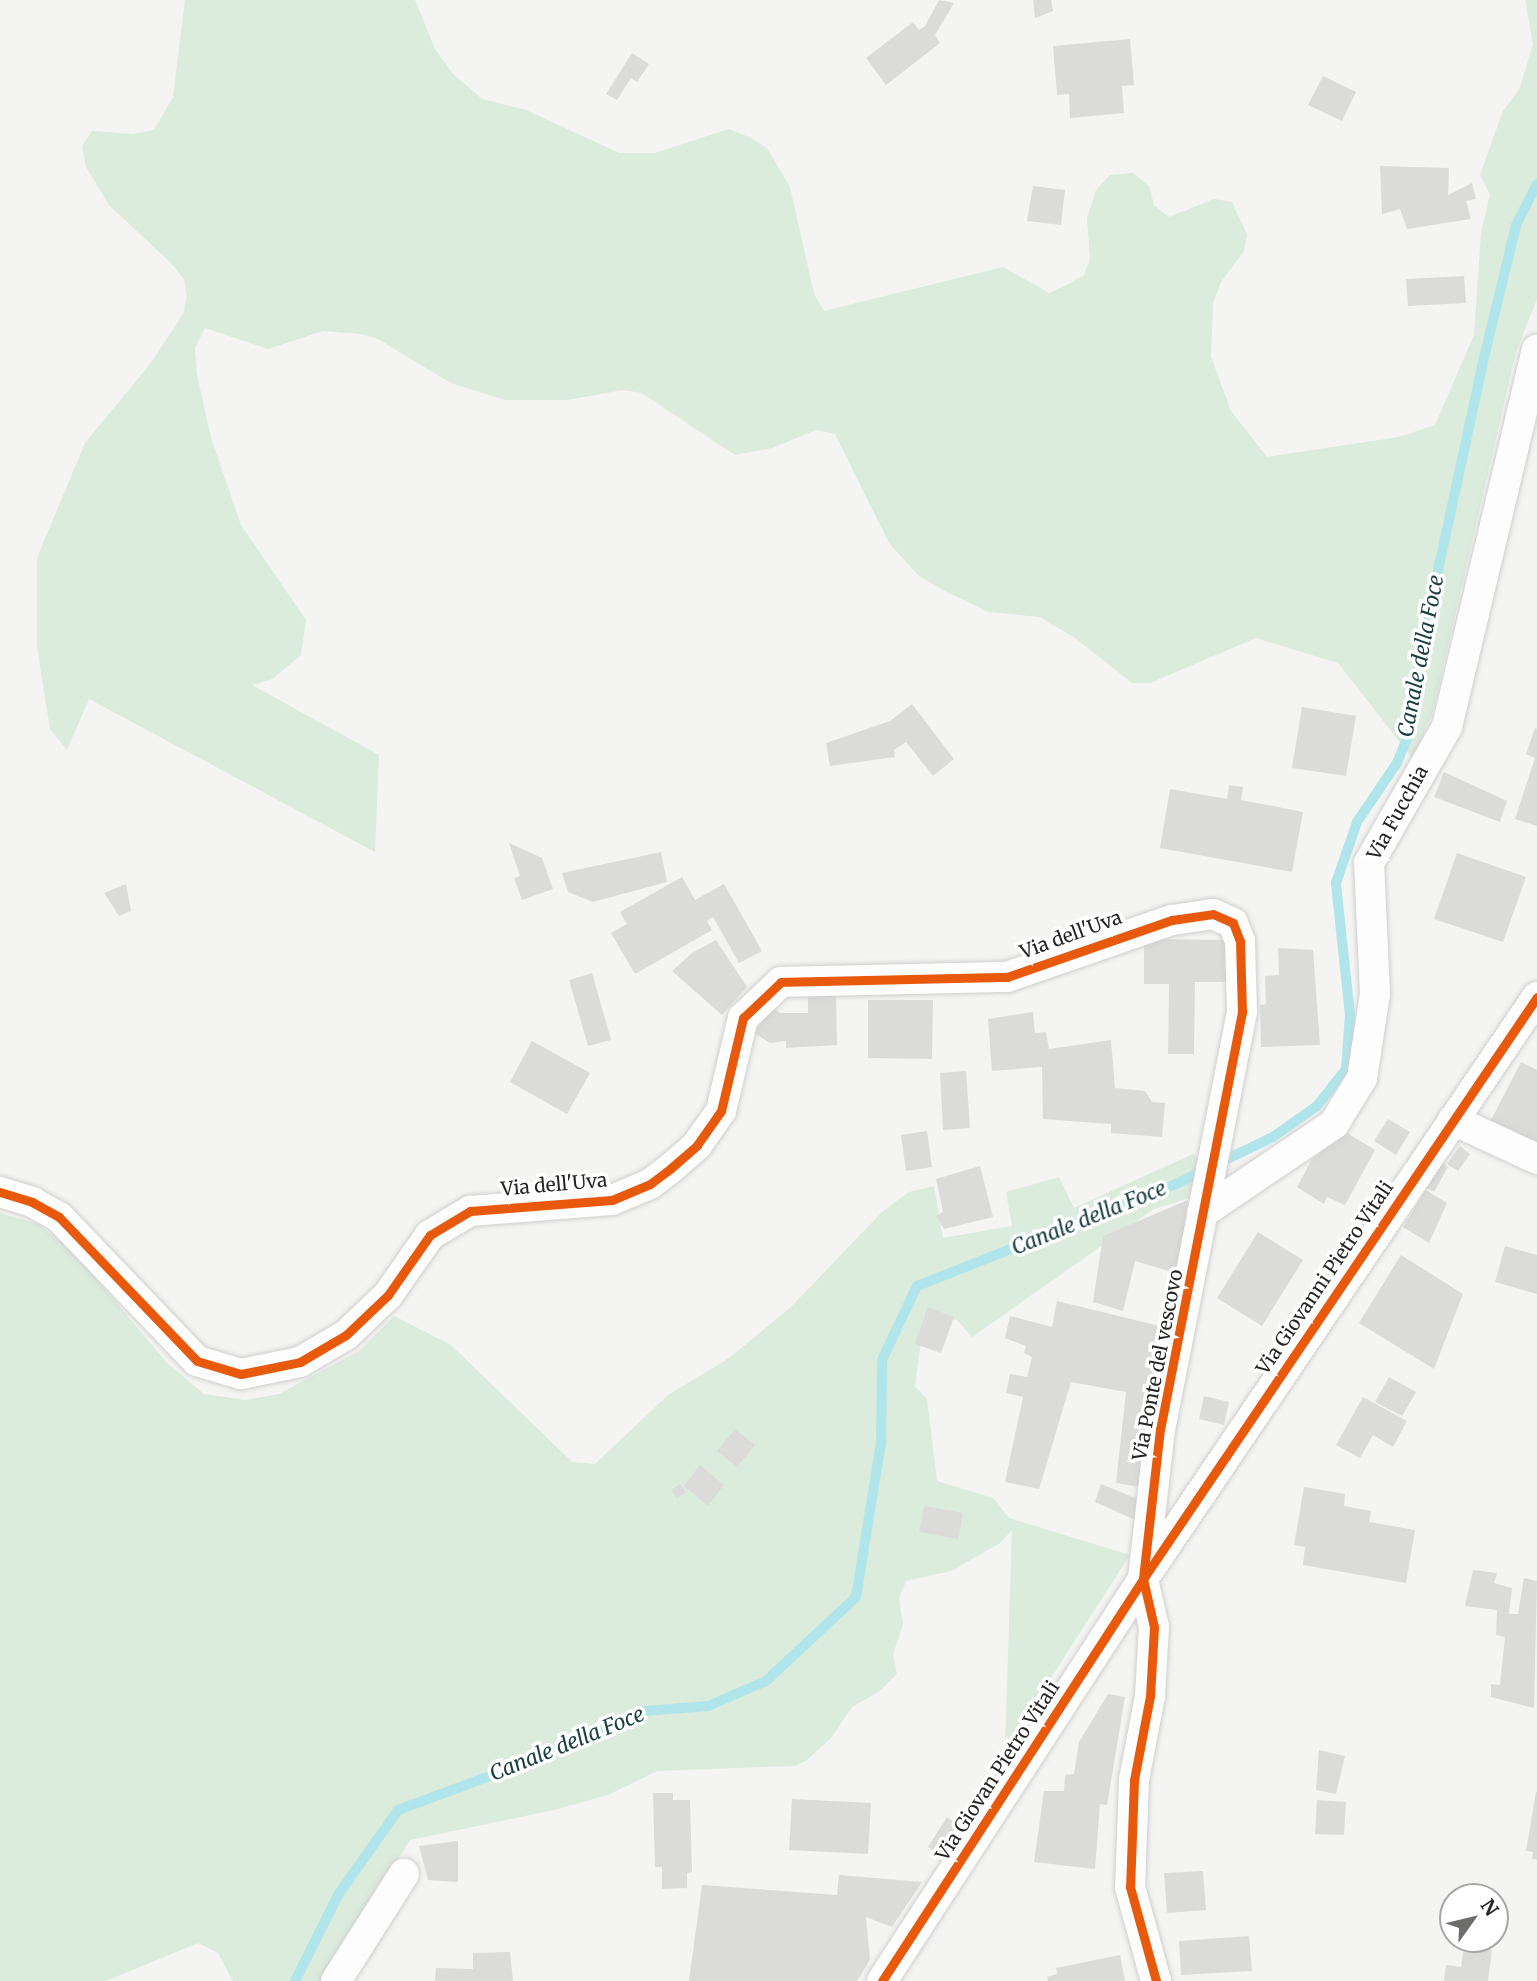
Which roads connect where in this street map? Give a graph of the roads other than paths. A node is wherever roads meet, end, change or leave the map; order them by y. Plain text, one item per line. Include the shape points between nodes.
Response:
1 (1537, 350) edge
2 (1233, 923) joint
3 (1537, 998) edge
4 (1453, 1120) junction
5 (1537, 1159) edge
6 (0, 1192) edge
7 (1203, 1207) junction
8 (1143, 1579) junction
9 (404, 1874) dead end
10 (336, 1981) edge
11 (882, 1981) edge
12 (1156, 1981) edge

1 - 7 street, Via Fucchia via 1447,727 1368,863 1375,994 1362,1078 1334,1124
2 - 6 street, Via dell'Uva via 1213,914 1172,920 1134,929 1007,976 781,982 743,1018 720,1111 710,1130 671,1168 650,1184 612,1200 470,1211 430,1235 393,1289 346,1335 300,1362 241,1374 197,1361 59,1217
2 - 7 street, Via Ponte del vescovo via 1240,941 1242,1012
3 - 4 street, Via Giovanni Pietro Vitali
4 - 5 street
4 - 8 street, Via Giovanni Pietro Vitali
7 - 8 street, Via Ponte del vescovo via 1179,1353 1160,1429
8 - 11 street, Via Giovan Pietro Vitali
8 - 12 street, Via Ponte del vescovo via 1154,1627 1150,1696 1134,1780 1129,1887
9 - 10 street via 353,1947

